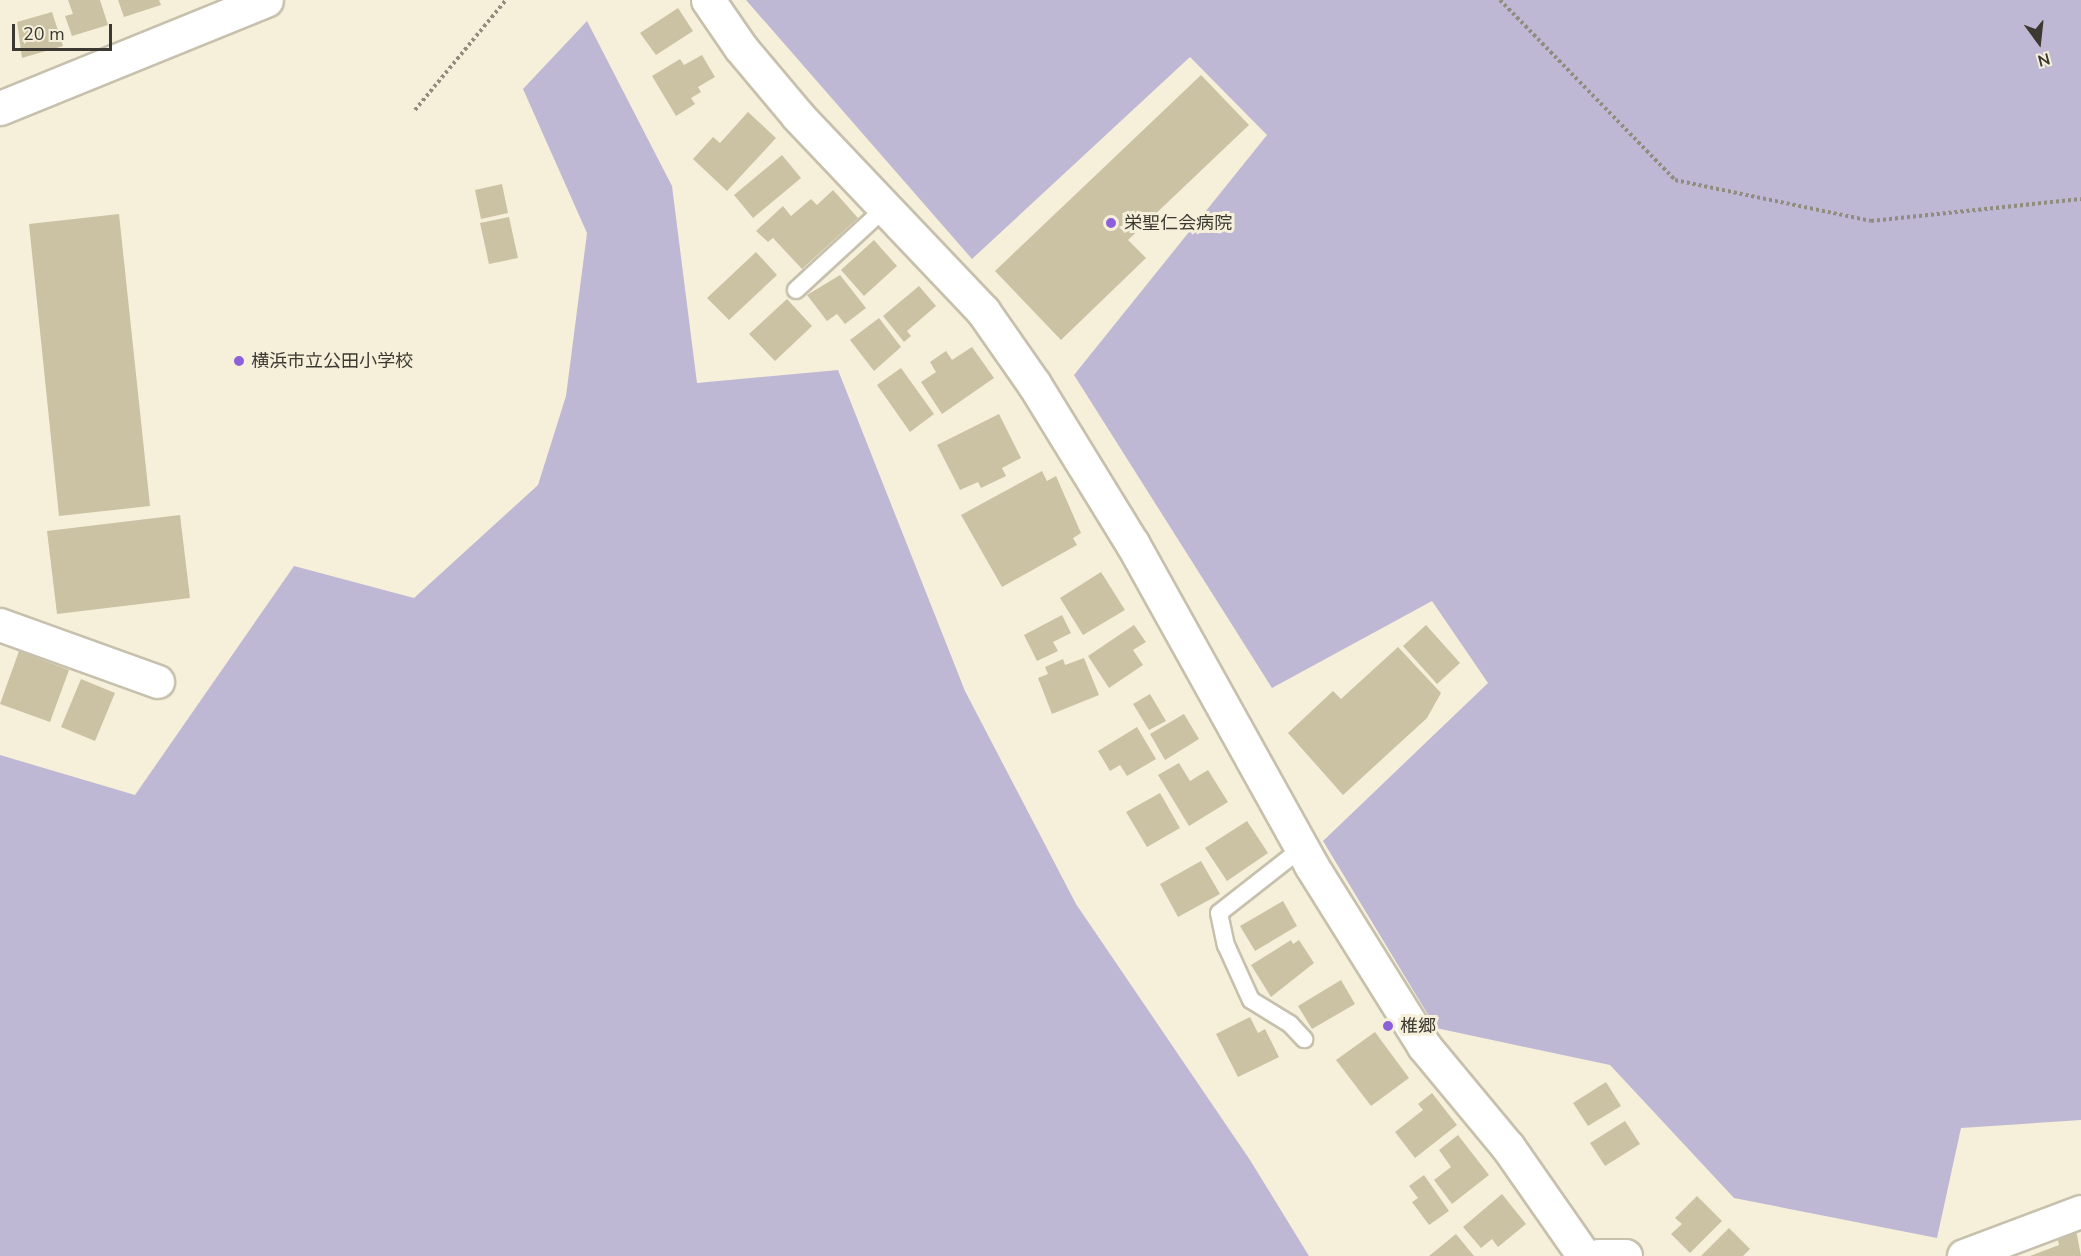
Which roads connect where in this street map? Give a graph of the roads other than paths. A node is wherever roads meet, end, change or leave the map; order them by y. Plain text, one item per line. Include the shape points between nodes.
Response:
1 (266, 0) edge
2 (708, 0) edge
3 (0, 108) edge
4 (885, 208) junction
5 (796, 290) dead end
6 (0, 625) edge
7 (158, 682) dead end
8 (1302, 848) junction
9 (1304, 1039) dead end
10 (2081, 1212) edge
11 (1584, 1256) edge
12 (1599, 1256) edge
13 (1626, 1256) edge
14 (1964, 1256) edge

1 - 3 street
2 - 4 street via 777,91
4 - 5 lane
4 - 8 street via 983,311 1034,384 1132,543
6 - 7 street
8 - 9 lane via 1219,913 1226,945 1251,1000 1290,1024
8 - 11 street via 1424,1046 1508,1147
10 - 14 street
12 - 13 street

